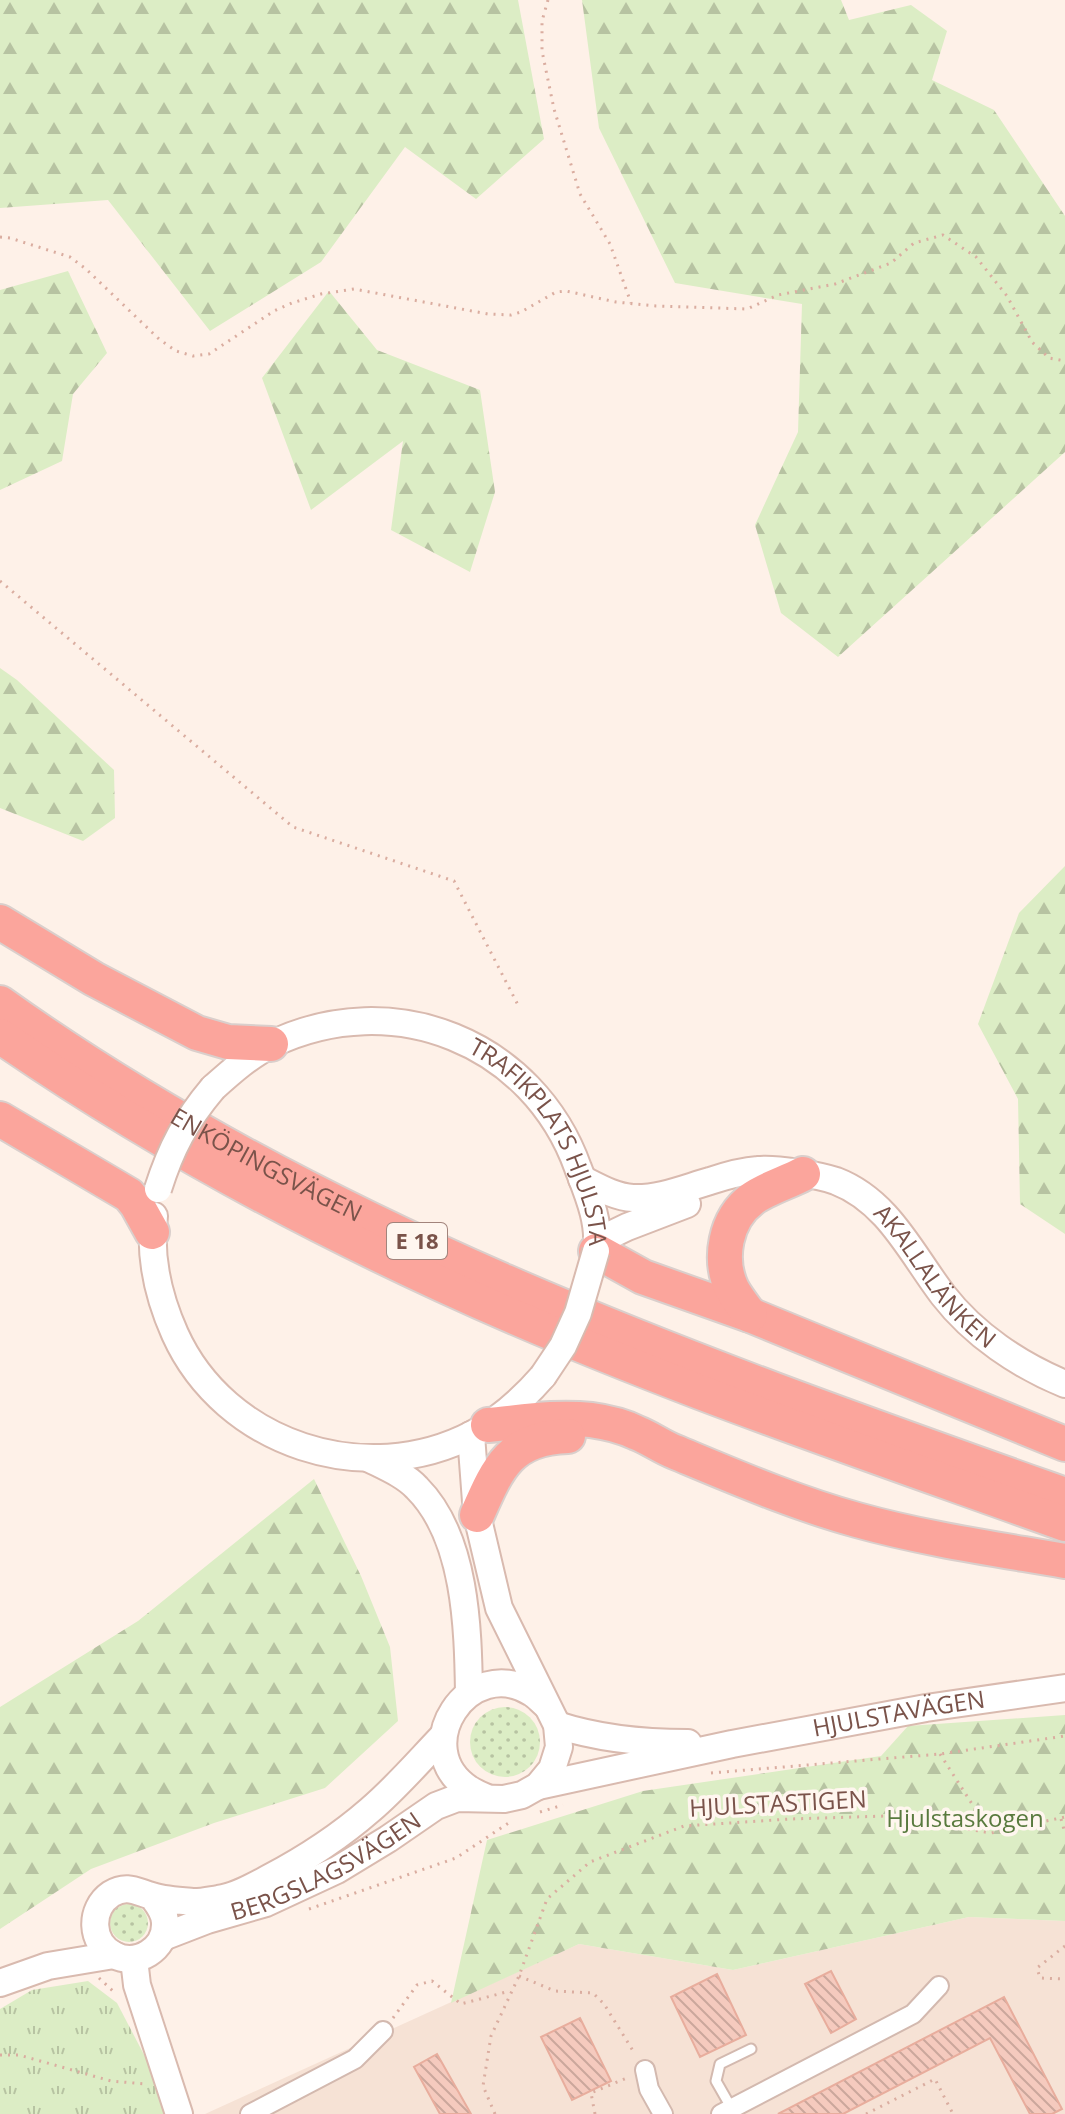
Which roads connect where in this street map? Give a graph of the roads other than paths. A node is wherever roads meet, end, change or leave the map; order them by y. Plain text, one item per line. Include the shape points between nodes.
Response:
1 (0, 922) edge
2 (0, 1003) edge
3 (0, 1036) edge
4 (271, 1044) junction
5 (0, 1119) edge
6 (803, 1174) junction
7 (582, 1179) junction
8 (152, 1232) junction
9 (597, 1246) junction
10 (750, 1315) junction
11 (1065, 1384) edge
12 (479, 1430) junction
13 (856, 1435) junction
14 (1065, 1444) edge
15 (667, 1449) junction
16 (370, 1459) junction
17 (1065, 1495) edge
18 (477, 1515) junction
19 (1065, 1524) edge
20 (1065, 1561) edge
21 (1065, 1688) edge
22 (469, 1693) junction
23 (552, 1716) junction
24 (443, 1736) junction
25 (732, 1744) junction
26 (538, 1786) junction
27 (485, 1797) junction
28 (152, 1896) junction
29 (95, 1928) junction
30 (163, 1937) junction
31 (124, 1957) junction
32 (48, 1966) junction
33 (8, 1980) edge
34 (939, 1986) dead end
35 (383, 2031) road end
36 (751, 2049) dead end
37 (645, 2070) road end
38 (727, 2111) edge
39 (179, 2114) edge
40 (250, 2114) edge
41 (663, 2114) edge

1 - 4 highway via 197,1033 228,1042
2 - 13 highway, ENKÖPINGSVÄGEN / E 18 via 121,1084 308,1190
3 - 13 highway, ENKÖPINGSVÄGEN / E 18 via 188,1155 444,1285 553,1333
4 - 7 main road, TRAFIKPLATS HJULSTA via 351,1021 426,1027 462,1040 496,1059 544,1104
4 - 8 main road, TRAFIKPLATS HJULSTA, bridge via 213,1088 179,1134 158,1189
5 - 8 highway via 129,1195
6 - 7 main road, AKALLALÄNKEN via 759,1170 658,1197 631,1198
6 - 9 main road, AKALLALÄNKEN via 712,1194 627,1227
6 - 10 highway via 752,1199 735,1218 725,1244 725,1268 733,1291
6 - 11 main road, AKALLALÄNKEN via 863,1195 892,1222 967,1320 1021,1363
7 - 9 main road, TRAFIKPLATS HJULSTA
8 - 16 main road, TRAFIKPLATS HJULSTA via 165,1313 200,1377 254,1425 288,1442 321,1453
9 - 10 highway via 643,1277
9 - 12 main road, TRAFIKPLATS HJULSTA, bridge via 563,1346 527,1395
10 - 14 highway
12 - 15 highway via 554,1419 591,1420 631,1430
12 - 16 main road, TRAFIKPLATS HJULSTA via 422,1453
12 - 18 main road
13 - 17 highway, E 18
13 - 19 highway, E 18
15 - 18 highway via 589,1436 539,1439 525,1444 493,1478
15 - 20 highway via 857,1520
16 - 22 main road via 415,1485 445,1532 458,1566
18 - 23 main road via 499,1608
21 - 25 main road, HJULSTAVÄGEN
22 - 23 main road via 511,1684 532,1692
22 - 24 main road, BERGSLAGSVÄGEN via 456,1705
23 - 25 main road, HJULSTAVÄGEN via 580,1733 613,1739
23 - 26 main road via 559,1747 552,1769
24 - 27 main road via 454,1774
24 - 28 main road, BERGSLAGSVÄGEN via 371,1809 294,1865 224,1899 197,1902
25 - 26 main road, HJULSTAVÄGEN
26 - 27 main road, BERGSLAGSVÄGEN via 504,1799
27 - 30 main road, BERGSLAGSVÄGEN via 457,1798 436,1806 337,1870 266,1903
28 - 29 main road, BERGSLAGSVÄGEN via 139,1890 113,1893 96,1914
28 - 30 main road via 165,1922
29 - 31 main road via 105,1948
29 - 32 main road, BERGSLAGSVÄGEN
30 - 31 main road, BERGSLAGSVÄGEN via 146,1956
31 - 32 main road, BERGSLAGSVÄGEN
31 - 39 main road
32 - 33 main road, BERGSLAGSVÄGEN
34 - 38 street via 913,2014
35 - 40 street via 355,2059
36 - 38 lane via 720,2064 716,2081
37 - 41 street

